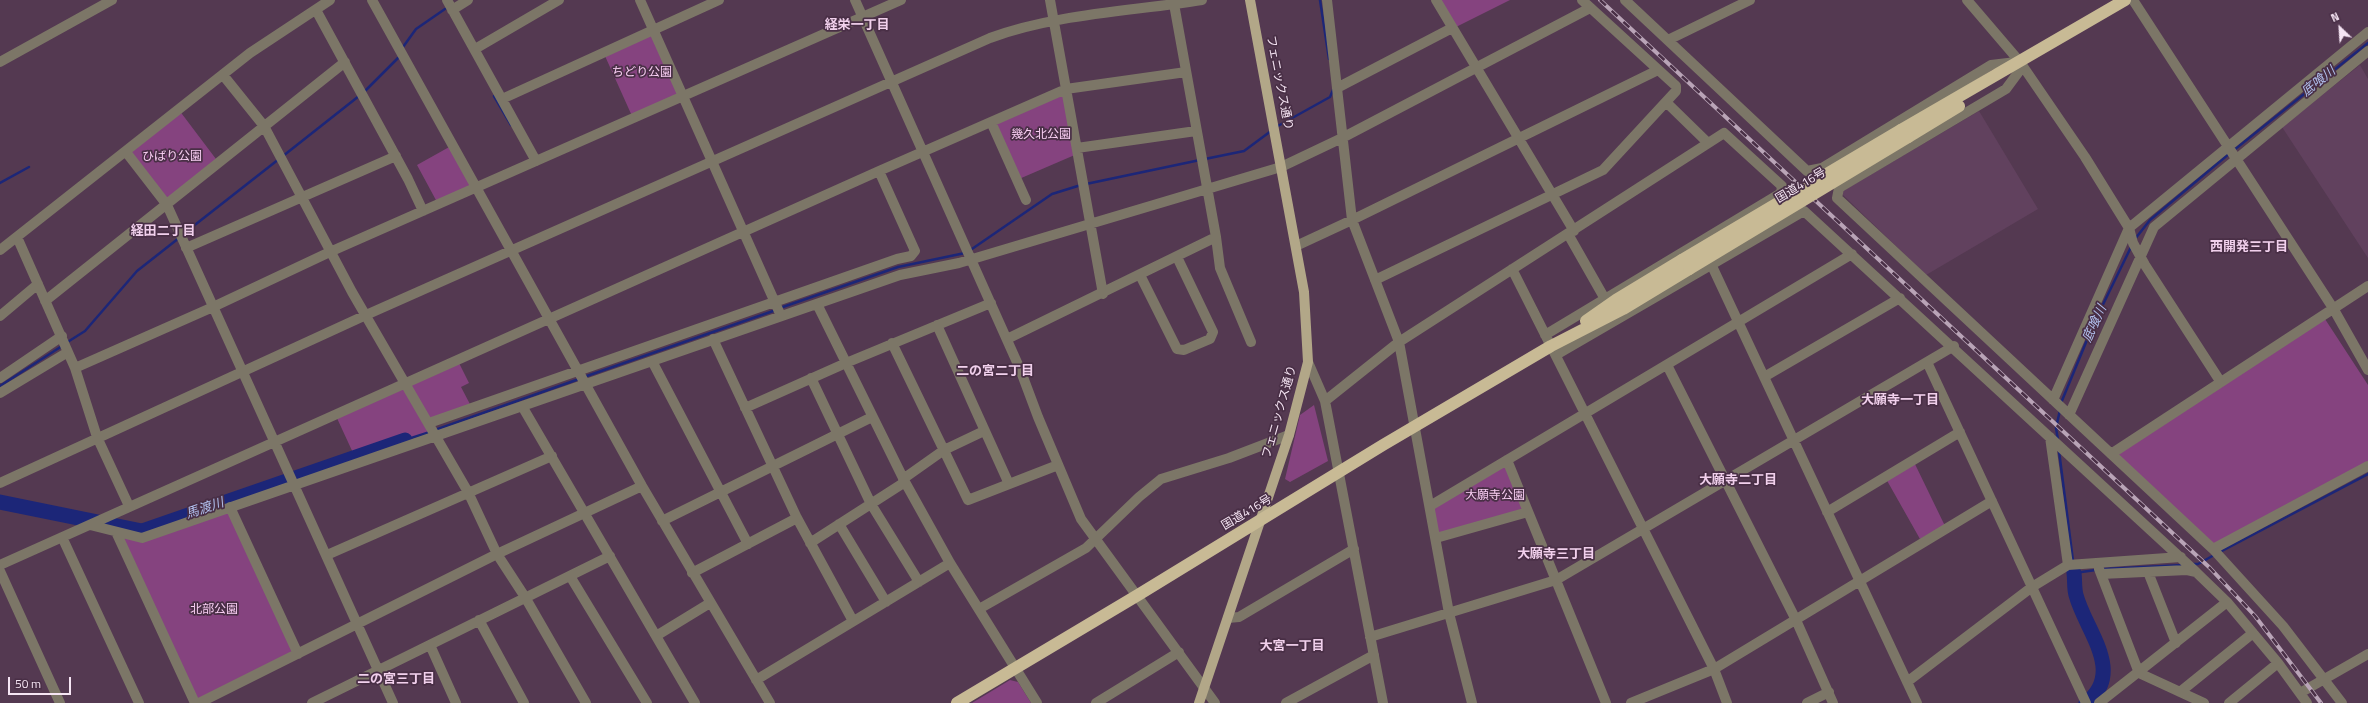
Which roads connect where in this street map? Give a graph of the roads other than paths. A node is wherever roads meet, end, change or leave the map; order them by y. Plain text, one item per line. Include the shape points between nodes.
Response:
1 (112, 0) edge
2 (330, 0) edge
3 (372, 0) edge
4 (468, 0) edge
5 (559, 0) edge
6 (640, 0) edge
7 (719, 0) edge
8 (855, 0) edge
9 (901, 0) edge
10 (1050, 0) edge
11 (1202, 0) edge
12 (1250, 0) edge
13 (1327, 0) edge
14 (1436, 0) edge
15 (1582, 0) edge
16 (1625, 0) edge
17 (1750, 0) edge
18 (1967, 0) edge
19 (2125, 0) edge
20 (2133, 0) edge
21 (449, 3) edge
22 (1174, 4) junction
23 (1590, 8) junction
24 (316, 10) junction
25 (862, 18) junction
26 (1054, 22) junction
27 (1452, 28) junction
28 (653, 30) junction
29 (2368, 32) edge
30 (1668, 40) junction
31 (475, 49) junction
32 (2368, 51) edge
33 (0, 62) edge
34 (344, 62) junction
35 (2022, 64) junction
36 (1476, 67) junction
37 (1658, 70) junction
38 (1186, 72) junction
39 (223, 75) junction
40 (892, 80) junction
41 (1337, 88) junction
42 (1066, 89) junction
43 (682, 95) junction
44 (502, 99) junction
45 (1666, 102) junction
46 (991, 122) junction
47 (264, 126) junction
48 (1196, 131) junction
49 (1342, 138) junction
50 (1518, 138) junction
51 (1708, 143) junction
52 (2228, 147) junction
53 (1077, 148) junction
54 (923, 151) junction
55 (126, 152) junction
56 (396, 156) junction
57 (2236, 160) junction
58 (536, 161) junction
59 (712, 161) junction
60 (1281, 167) junction
61 (1822, 168) junction
62 (879, 171) junction
63 (476, 188) junction
64 (1839, 188) junction
65 (1207, 190) junction
66 (1781, 193) junction
67 (1552, 195) junction
68 (302, 199) junction
69 (1026, 200) dead end
70 (167, 205) junction
71 (423, 211) junction
72 (1801, 213) junction
73 (1352, 220) junction
74 (1090, 224) junction
75 (2129, 228) junction
76 (744, 231) junction
77 (1571, 233) junction
78 (17, 237) junction
79 (1216, 237) junction
80 (1296, 246) junction
81 (186, 248) junction
82 (0, 250) edge
83 (511, 250) junction
84 (332, 251) junction
85 (1852, 254) junction
86 (2140, 256) junction
87 (1177, 257) junction
88 (971, 259) junction
89 (1712, 266) junction
90 (1512, 270) junction
91 (1140, 275) junction
92 (1375, 280) junction
93 (38, 284) junction
94 (2368, 286) edge
95 (1103, 294) junction
96 (1900, 298) junction
97 (1605, 299) junction
98 (46, 300) junction
99 (775, 302) junction
100 (991, 302) junction
101 (816, 304) junction
102 (213, 307) junction
103 (2333, 308) junction
104 (366, 315) junction
105 (0, 316) edge
106 (781, 316) junction
107 (549, 318) junction
108 (1738, 322) junction
109 (937, 325) junction
110 (1545, 335) junction
111 (62, 336) junction
112 (713, 339) junction
113 (1007, 339) junction
114 (1251, 342) dead end
115 (1399, 342) junction
116 (892, 343) junction
117 (1954, 346) junction
118 (1553, 350) junction
119 (68, 352) junction
120 (652, 361) junction
121 (846, 362) junction
122 (1308, 362) junction
123 (1927, 362) junction
124 (1667, 365) junction
125 (75, 368) junction
126 (2368, 370) edge
127 (578, 371) junction
128 (242, 372) junction
129 (1764, 377) junction
130 (0, 378) edge
131 (811, 378) junction
132 (2220, 381) junction
133 (405, 383) junction
134 (585, 384) junction
135 (0, 393) edge
136 (2053, 400) junction
137 (1325, 401) junction
138 (522, 406) junction
139 (745, 408) junction
140 (1585, 414) junction
141 (2069, 415) junction
142 (872, 417) junction
143 (428, 423) junction
144 (1415, 426) junction
145 (984, 431) junction
146 (1960, 432) junction
147 (837, 433) junction
148 (436, 435) junction
149 (1288, 435) junction
150 (97, 437) junction
151 (2050, 437) junction
152 (1793, 440) junction
153 (275, 442) junction
154 (944, 450) junction
155 (2111, 454) junction
156 (552, 456) junction
157 (1507, 460) junction
158 (772, 465) junction
159 (1058, 465) junction
160 (2368, 466) edge
161 (1340, 473) junction
162 (904, 480) junction
163 (1725, 480) junction
164 (0, 483) edge
165 (293, 484) junction
166 (1008, 484) junction
167 (642, 486) junction
168 (468, 492) junction
169 (720, 492) junction
170 (1992, 501) junction
171 (871, 504) junction
172 (129, 506) junction
173 (1430, 506) junction
174 (230, 507) junction
175 (1528, 512) junction
176 (1827, 512) junction
177 (585, 514) junction
178 (797, 518) junction
179 (662, 521) junction
180 (1260, 521) junction
181 (839, 524) junction
182 (90, 525) junction
183 (1643, 529) junction
184 (116, 532) junction
185 (62, 537) junction
186 (1436, 538) junction
187 (1096, 540) junction
188 (810, 542) junction
189 (748, 544) junction
190 (1354, 548) junction
191 (2213, 549) junction
192 (498, 554) junction
193 (327, 555) junction
194 (610, 556) junction
195 (2181, 557) junction
196 (950, 563) junction
197 (2097, 563) junction
198 (0, 565) edge
199 (2068, 565) junction
200 (0, 571) edge
201 (2148, 572) junction
202 (2196, 572) junction
203 (692, 573) junction
204 (2101, 574) junction
205 (570, 576) junction
206 (1556, 580) junction
207 (919, 582) junction
208 (1860, 582) junction
209 (2032, 587) junction
210 (1138, 595) junction
211 (525, 597) junction
212 (886, 602) junction
213 (2227, 602) junction
214 (710, 603) junction
215 (979, 609) junction
216 (1449, 613) junction
217 (1228, 618) junction
218 (479, 620) junction
219 (1796, 620) junction
220 (853, 621) junction
221 (357, 624) junction
222 (2253, 633) junction
223 (656, 636) junction
224 (1370, 637) junction
225 (2176, 643) junction
226 (430, 645) junction
227 (1179, 652) junction
228 (298, 654) junction
229 (1374, 655) junction
230 (2368, 655) edge
231 (2278, 662) junction
232 (1016, 669) junction
233 (1714, 669) junction
234 (378, 670) junction
235 (2139, 673) junction
236 (2324, 678) junction
237 (756, 680) junction
238 (1907, 682) junction
239 (1204, 687) junction
240 (1829, 692) junction
241 (2180, 692) junction
242 (2302, 699) edge
243 (60, 703) edge
244 (139, 703) edge
245 (195, 703) edge
246 (199, 703) edge
247 (312, 703) edge
248 (393, 703) edge
249 (456, 703) edge
250 (524, 703) edge
251 (586, 703) edge
252 (647, 703) edge
253 (695, 703) edge
254 (770, 703) edge
255 (957, 703) edge
256 (1037, 703) edge
257 (1096, 703) edge
258 (1198, 703) edge
259 (1215, 703) edge
260 (1286, 703) edge
261 (1383, 703) edge
262 (1472, 703) edge
263 (1606, 703) edge
264 (1631, 703) edge
265 (1727, 703) edge
266 (1807, 703) edge
267 (1834, 703) edge
268 (1917, 703) edge
269 (2086, 703) edge
270 (2099, 703) edge
271 (2204, 703) edge
272 (2229, 703) edge
273 (2342, 703) edge

1 - 33 street
2 - 24 street
3 - 63 street
4 - 21 street
5 - 31 street
6 - 28 street
7 - 28 street
8 - 25 street
9 - 25 street
10 - 26 street
11 - 22 street
12 - 60 main road, フェニックス通り
13 - 41 street
14 - 27 street
15 - 23 street
16 - 30 street
17 - 30 street
18 - 35 street
19 - 35 highway, 国道416号
20 - 52 street
21 - 31 street
22 - 26 street
22 - 38 street
23 - 36 street
23 - 37 street
24 - 34 street
24 - 39 street via 250,53
25 - 40 street
25 - 43 street
26 - 40 street via 1011,30
26 - 42 street
27 - 36 street
27 - 41 street
28 - 43 street
28 - 44 street
29 - 52 street
30 - 61 street via 1808,171
31 - 44 street
32 - 57 street
34 - 47 street
34 - 56 street
35 - 61 street via 1991,65
35 - 64 street via 2006,89
35 - 75 street
35 - 118 highway, 国道416号, bridge via 1686,265 1616,300
36 - 49 street
36 - 50 street
37 - 45 street via 1676,86 1676,90
37 - 50 street
38 - 42 street
38 - 48 street
39 - 47 street
39 - 55 street
40 - 54 street
40 - 59 street
41 - 49 street
42 - 46 street
42 - 53 street
43 - 58 street
43 - 59 street
44 - 58 street
45 - 51 street
45 - 67 street via 1603,170
46 - 54 street
46 - 69 street
47 - 68 street
47 - 70 street
48 - 53 street
48 - 65 street
49 - 60 street
49 - 73 street
50 - 67 street
50 - 73 street
51 - 66 street via 1724,133 1782,186
51 - 77 street
52 - 57 street
52 - 75 street
53 - 74 street
54 - 62 street
54 - 88 street
55 - 70 street
55 - 78 street
56 - 68 street
56 - 71 street
57 - 86 street via 2154,227
57 - 103 street
58 - 63 street
59 - 76 street
59 - 83 street
60 - 65 street
60 - 80 main road, フェニックス通り
61 - 64 street
62 - 76 street
62 - 99 street via 915,251 914,254
63 - 71 street
63 - 83 street
64 - 136 street via 1837,198
65 - 74 street
65 - 79 street
66 - 72 street
66 - 97 street
67 - 77 street
67 - 92 street
68 - 81 street
68 - 84 street
70 - 81 street
70 - 98 street
71 - 84 street
72 - 85 street via 1804,211
72 - 89 street
73 - 80 street
73 - 92 street
74 - 88 street
74 - 95 street
75 - 86 street
75 - 136 street
76 - 99 street
76 - 107 street
77 - 90 street
77 - 97 street
78 - 82 street
78 - 93 street
79 - 87 street
79 - 114 street via 1220,268
80 - 122 main road, フェニックス通り via 1306,305
81 - 102 street
83 - 104 street
83 - 107 street
84 - 102 street
84 - 104 street
85 - 96 street
85 - 108 street
86 - 132 street
86 - 141 street
87 - 91 street
87 - 91 street via 1213,332 1210,339 1184,350 1178,349
88 - 100 street
88 - 101 street via 900,275
89 - 108 street
89 - 118 street
90 - 110 street
90 - 115 street
91 - 95 street
92 - 115 street
93 - 98 street
93 - 105 street
94 - 103 street
95 - 113 street
96 - 117 street
96 - 129 street
97 - 110 street
98 - 111 street
99 - 106 street
99 - 127 street
100 - 109 street
100 - 113 street
101 - 106 street
101 - 121 street
102 - 125 street
102 - 128 street
103 - 126 street
103 - 132 street
104 - 128 street
104 - 133 street
106 - 112 street
107 - 127 street
107 - 133 street
108 - 124 street
108 - 129 street
109 - 116 street
109 - 145 street
110 - 118 street
111 - 119 street
111 - 130 street
112 - 120 street
112 - 139 street
113 - 159 street
115 - 137 street
115 - 144 street
116 - 121 street
116 - 154 street
117 - 123 street
117 - 151 street
118 - 140 street
118 - 144 highway, 国道416号
119 - 125 street
119 - 135 street
120 - 134 street
120 - 169 street
121 - 131 street
121 - 142 street
122 - 137 street
122 - 149 main road, フェニックス通り
123 - 146 street
123 - 152 street
124 - 140 street
124 - 163 street
125 - 150 street
127 - 134 street
127 - 143 street
128 - 150 street
128 - 153 street
129 - 152 street
131 - 139 street
131 - 147 street
132 - 155 street
133 - 143 street
133 - 153 street
134 - 138 street
134 - 167 street
136 - 141 street
137 - 161 street
138 - 148 street
138 - 156 street
139 - 158 street
140 - 157 street
140 - 183 street
141 - 155 street
142 - 147 street
142 - 162 street
143 - 148 street
144 - 161 highway, 国道416号
144 - 173 street
145 - 154 street
145 - 166 street
146 - 170 street
146 - 176 street
147 - 158 street
147 - 171 street
148 - 165 street
148 - 168 street
149 - 180 main road, フェニックス通り
149 - 187 street via 1230,458 1161,479
150 - 164 street
150 - 172 street
151 - 195 street
151 - 199 street
152 - 163 street
152 - 176 street
153 - 165 street
153 - 172 street
154 - 162 street
154 - 166 street via 968,500
155 - 191 street
156 - 168 street
156 - 177 street
157 - 173 street
157 - 175 street
158 - 169 street
158 - 178 street
159 - 166 street
159 - 187 street via 1081,519
160 - 191 street
161 - 180 highway, 国道416号
161 - 190 street
162 - 171 street
162 - 196 street
163 - 183 street
163 - 219 street
165 - 174 street
165 - 193 street
167 - 177 street
167 - 179 street
168 - 192 street
168 - 193 street
169 - 179 street
169 - 189 street
170 - 208 street
170 - 209 street
171 - 181 street
171 - 207 street
172 - 182 street
173 - 186 street
174 - 184 street via 142,538
174 - 228 street
175 - 186 street
175 - 206 street
176 - 208 street
177 - 192 street
177 - 194 street
178 - 188 street
178 - 189 street
179 - 203 street
180 - 210 highway, 国道416号
180 - 217 main road, フェニックス通り
181 - 188 street
181 - 212 street
182 - 184 street
182 - 185 street
183 - 206 street
183 - 233 street
184 - 245 street
185 - 198 street
185 - 244 street
186 - 216 street
187 - 210 street
187 - 215 street
188 - 220 street
189 - 203 street
190 - 217 street via 1239,617
190 - 224 street
191 - 236 street via 2283,626
192 - 211 street
192 - 221 street
193 - 221 street
194 - 205 street
194 - 223 street
195 - 197 street
195 - 202 street
196 - 207 street
196 - 215 street
197 - 199 street
197 - 204 street
199 - 209 street
200 - 243 street
201 - 202 street
201 - 204 street
201 - 225 street
202 - 213 street
203 - 214 street
204 - 235 street
205 - 211 street
205 - 252 street
206 - 216 street
206 - 263 street
207 - 212 street
208 - 219 street
208 - 238 street
209 - 238 street
209 - 269 street
210 - 227 street
210 - 232 highway, 国道416号
211 - 218 street
211 - 251 street
212 - 220 street
213 - 222 street
213 - 225 street
214 - 223 street
214 - 237 street
215 - 232 street
216 - 224 street
216 - 262 street
217 - 239 main road, フェニックス通り
218 - 226 street
218 - 250 street
219 - 233 street
219 - 240 street
220 - 237 street
221 - 228 street
221 - 234 street
222 - 231 street
222 - 241 street
223 - 253 street
224 - 229 street
225 - 235 street
226 - 234 street
226 - 249 street
227 - 239 street
227 - 257 street
228 - 246 street
229 - 260 street
229 - 261 street
230 - 236 street
231 - 242 street
231 - 272 street
232 - 255 highway, 国道416号
232 - 256 street
233 - 264 street
233 - 265 street
234 - 247 street
234 - 248 street
235 - 241 street
235 - 270 street
236 - 242 street
236 - 273 street
237 - 254 street
238 - 268 street
239 - 258 main road, フェニックス通り
239 - 259 street
240 - 266 street
240 - 267 street
241 - 271 street

